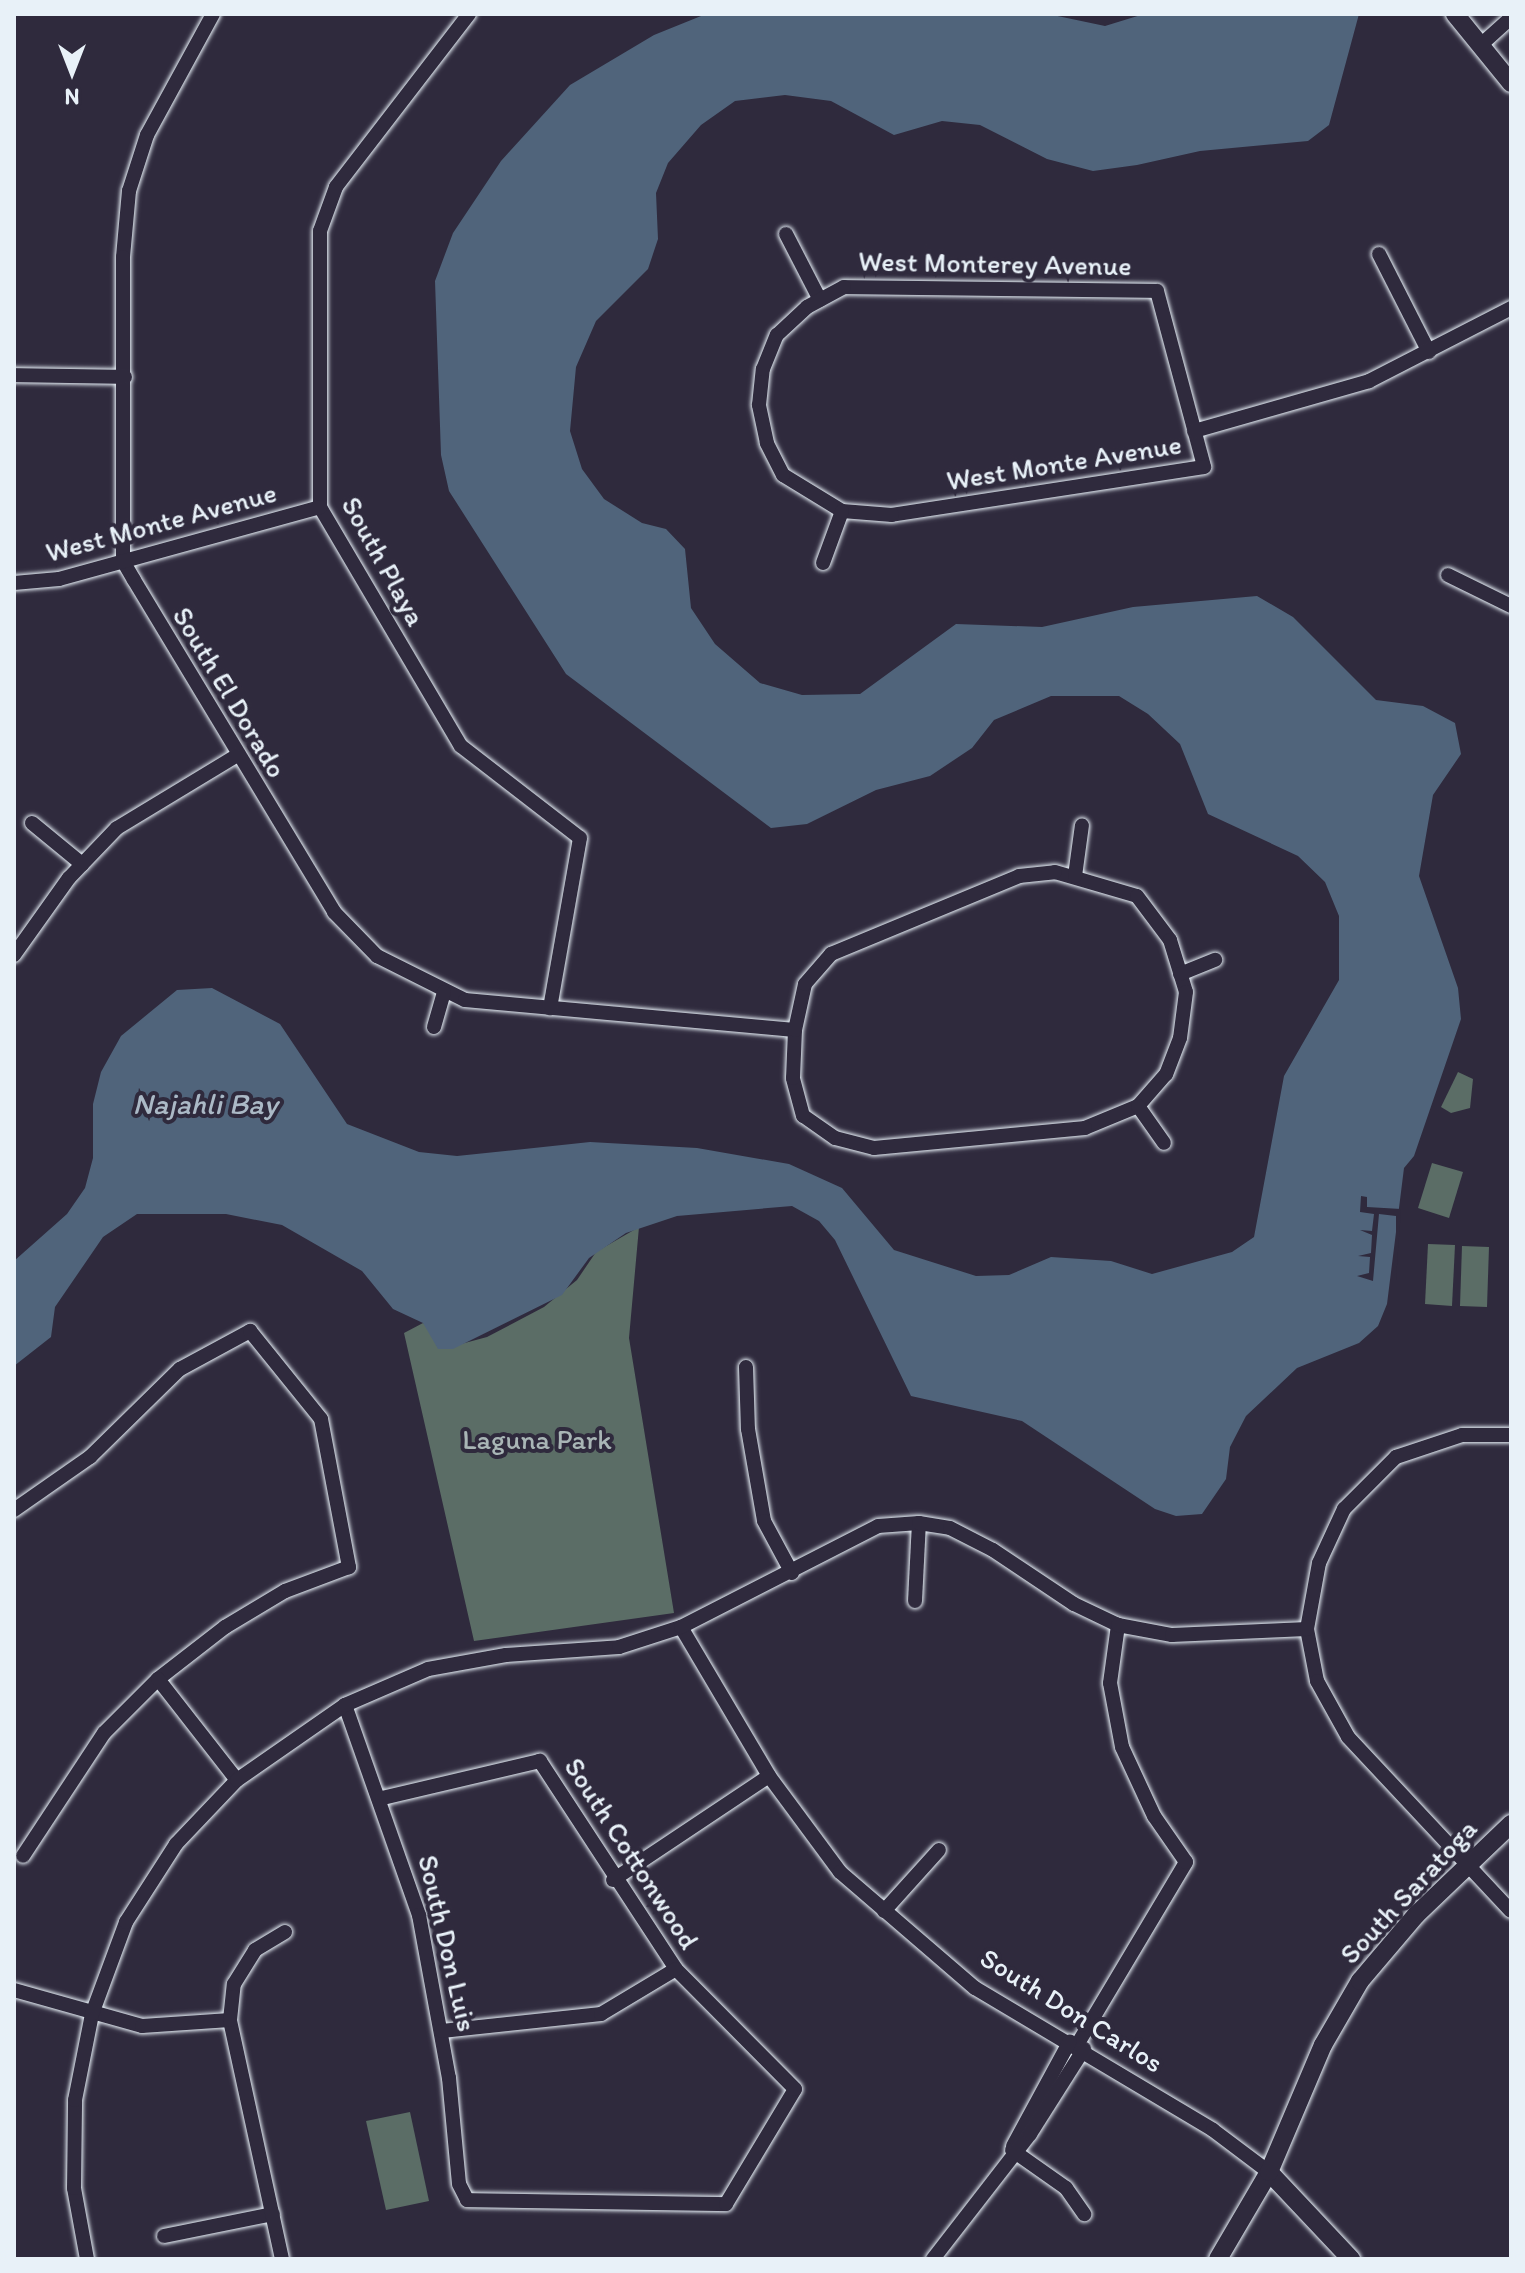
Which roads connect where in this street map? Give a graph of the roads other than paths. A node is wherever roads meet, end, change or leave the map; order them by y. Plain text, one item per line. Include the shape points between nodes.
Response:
1 (213, 14) edge
2 (469, 14) edge
3 (1455, 14) edge
4 (1511, 18) edge
5 (1484, 42) junction
6 (1511, 83) edge
7 (786, 234) dead end
8 (1379, 254) dead end
9 (820, 300) junction
10 (1511, 308) edge
11 (1429, 352) junction
12 (14, 375) edge
13 (125, 377) junction
14 (759, 405) joint
15 (1194, 431) junction
16 (320, 507) junction
17 (842, 511) junction
18 (123, 561) junction
19 (823, 563) dead end
20 (1448, 575) dead end
21 (14, 583) edge
22 (1511, 606) edge
23 (236, 756) junction
24 (32, 823) dead end
25 (1082, 825) dead end
26 (82, 864) junction
27 (1075, 876) junction
28 (14, 955) edge
29 (1215, 960) dead end
30 (1180, 974) junction
31 (444, 992) junction
32 (550, 1008) junction
33 (434, 1027) dead end
34 (795, 1030) junction
35 (1138, 1106) junction
36 (1164, 1143) dead end
37 (746, 1367) dead end
38 (1511, 1435) edge
39 (14, 1510) edge
40 (919, 1523) junction
41 (792, 1573) junction
42 (915, 1601) dead end
43 (1118, 1625) junction
44 (681, 1627) junction
45 (1307, 1629) junction
46 (158, 1679) junction
47 (345, 1705) junction
48 (769, 1776) junction
49 (237, 1780) junction
50 (382, 1798) junction
51 (1511, 1824) edge
52 (939, 1850) dead end
53 (23, 1856) dead end
54 (1468, 1862) junction
55 (613, 1880) junction
56 (884, 1911) junction
57 (1511, 1911) edge
58 (285, 1932) dead end
59 (676, 1969) junction
60 (14, 1990) edge
61 (92, 2014) junction
62 (230, 2020) junction
63 (442, 2031) junction
64 (1077, 2045) junction
65 (1012, 2150) junction
66 (1269, 2172) junction
67 (467, 2200) joint
68 (273, 2214) junction
69 (1084, 2214) dead end
70 (164, 2236) dead end
71 (87, 2259) edge
72 (282, 2259) edge
73 (933, 2259) edge
74 (1218, 2259) edge
75 (1351, 2259) edge

1 - 13 street via 147,135 129,191
2 - 16 street, South Playa via 336,187 320,231
3 - 5 street
4 - 5 street
5 - 6 street
7 - 9 street
8 - 11 street
9 - 14 street, West Monterey Avenue via 777,335 763,369
9 - 15 street, West Monterey Avenue via 844,287 1157,291
10 - 11 street, West Monte Avenue
11 - 15 street, West Monte Avenue via 1369,381
12 - 13 street
13 - 18 street
14 - 17 street, West Monte Avenue via 767,443 783,475
15 - 17 street, West Monte Avenue via 1204,467 892,515
16 - 18 street, West Monte Avenue
16 - 32 street, South Playa via 461,746 580,838
17 - 19 street
18 - 21 street, West Monte Avenue via 59,579
18 - 23 street, South El Dorado
20 - 22 street
23 - 26 street via 117,828
23 - 31 street, South El Dorado via 334,912 377,956
24 - 26 street
25 - 27 street
26 - 28 street
27 - 30 street via 1137,896 1170,940
27 - 34 street via 1019,876 831,954 805,984
29 - 30 street
30 - 35 street via 1186,992 1180,1038 1166,1074
31 - 32 street, South El Dorado
31 - 33 street
32 - 34 street, South El Dorado
34 - 35 street via 793,1078 803,1116 835,1138 874,1148 1085,1128
35 - 36 street
37 - 41 street via 748,1429 764,1521
38 - 45 street via 1462,1435 1396,1457 1344,1509 1319,1563
39 - 46 street via 90,1457 180,1369 250,1331 321,1419 349,1567 285,1591 225,1627
40 - 41 street via 878,1526
40 - 42 street
40 - 43 street via 950,1528 993,1550 1074,1604
41 - 44 street
43 - 45 street via 1172,1635
43 - 64 street via 1110,1683 1122,1747 1154,1816 1186,1862
44 - 47 street via 619,1647 506,1655 428,1669
44 - 48 street, South Don Carlos
45 - 54 street via 1317,1681 1348,1737
46 - 49 street
46 - 53 street via 104,1733
47 - 49 street
47 - 50 street, South Don Luis
48 - 55 street
48 - 56 street, South Don Carlos via 840,1872
49 - 61 street via 176,1844 126,1922
50 - 55 street, South Cottonwood via 540,1761
50 - 63 street, South Don Luis via 419,1915
51 - 54 street, South Saratoga
52 - 56 street
54 - 57 street
54 - 66 street, South Saratoga via 1360,1981 1323,2045
55 - 59 street, South Cottonwood
56 - 64 street, South Don Carlos via 975,1988
58 - 62 street via 255,1950 234,1984
59 - 63 street via 601,2014
59 - 67 street, South Cottonwood via 795,2089 726,2204
60 - 61 street
61 - 62 street via 142,2026
61 - 71 street via 75,2100 74,2188
62 - 68 street
63 - 67 street, South Don Luis via 459,2184
64 - 65 street via 1030,2134
64 - 66 street, South Don Carlos
65 - 69 street via 1066,2188
65 - 73 street
66 - 74 street, South Saratoga
66 - 75 street, South Don Carlos
68 - 70 street
68 - 72 street

